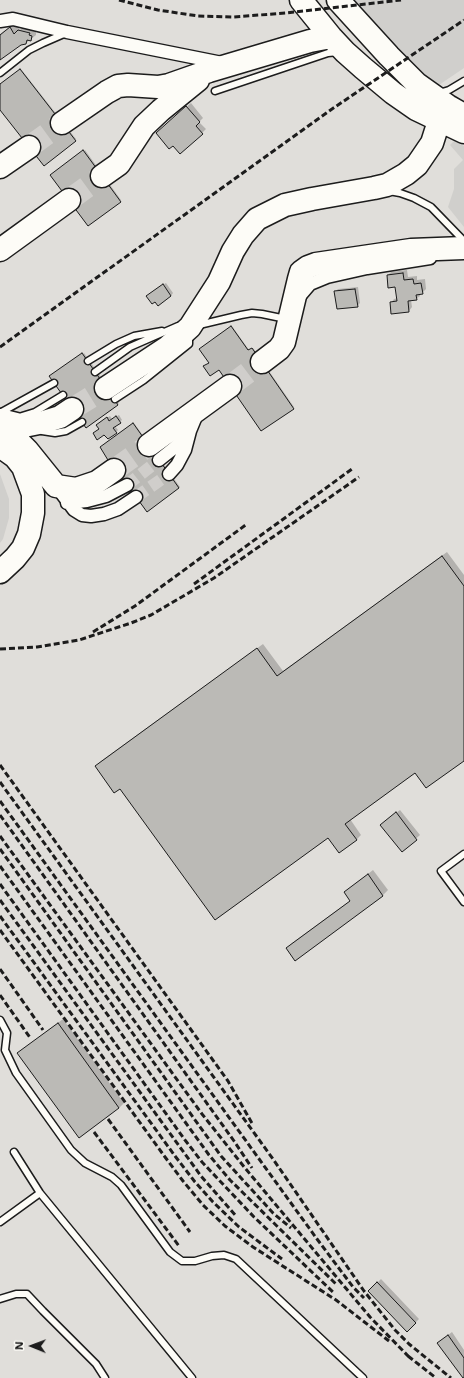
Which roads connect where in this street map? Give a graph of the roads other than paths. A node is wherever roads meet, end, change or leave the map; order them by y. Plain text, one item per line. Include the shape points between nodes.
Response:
1 (301, 0) edge
2 (338, 0) edge
3 (0, 20) edge
4 (67, 32) junction
5 (338, 44) junction
6 (231, 65) junction
7 (0, 73) edge
8 (212, 81) junction
9 (464, 81) edge
10 (432, 96) junction
11 (464, 114) edge
12 (439, 121) junction
13 (62, 123) tunnel mouth
14 (464, 132) edge
15 (29, 147) tunnel mouth
16 (0, 168) edge
17 (102, 176) tunnel mouth
18 (374, 188) junction
19 (69, 200) tunnel mouth
20 (462, 245) edge
21 (0, 250) edge
22 (292, 312) junction
23 (180, 329) junction
24 (88, 361) dead end
25 (262, 362) tunnel mouth
26 (54, 383) dead end
27 (105, 386) tunnel mouth
28 (230, 386) tunnel mouth
29 (199, 408) junction
30 (72, 409) joint
31 (0, 413) edge
32 (0, 420) edge
33 (0, 427) edge
34 (190, 430) junction
35 (0, 446) edge
36 (154, 453) joint
37 (0, 459) edge
38 (169, 474) tunnel mouth
39 (121, 477) tunnel mouth
40 (62, 495) junction
41 (136, 497) tunnel mouth
42 (0, 557) edge
43 (0, 572) edge
44 (464, 854) edge
45 (464, 902) edge
46 (0, 1020) edge
47 (14, 1152) dead end
48 (40, 1193) junction
49 (0, 1222) edge
50 (0, 1299) edge
51 (105, 1378) edge
52 (192, 1378) edge
53 (362, 1378) edge

1 - 5 highway
2 - 10 highway via 405,73
3 - 4 street via 13,20
4 - 6 street
4 - 7 lane via 30,50
5 - 6 highway via 310,41
5 - 8 lane via 328,53
5 - 12 highway via 393,93
6 - 8 highway
8 - 13 highway via 158,87 118,86
8 - 17 highway via 161,110 144,126 119,164
9 - 10 lane
10 - 11 highway
12 - 14 highway
12 - 18 highway via 432,143 417,165 387,185
15 - 16 highway
18 - 20 lane via 400,193 431,207
18 - 23 highway via 285,205 257,219 243,234 202,309
19 - 21 highway
20 - 22 highway via 411,250 308,267 301,272
22 - 23 lane via 241,314
22 - 25 highway via 284,342
23 - 24 lane via 134,336
23 - 27 highway via 168,347
26 - 31 lane
28 - 29 highway
29 - 34 street
29 - 36 highway
30 - 32 lane via 35,412
30 - 32 highway via 44,422 24,426
33 - 40 highway via 27,450
34 - 36 street via 174,448
34 - 38 street via 185,450
35 - 43 highway via 23,467 33,494 29,534 23,548
37 - 42 highway via 15,483 18,499 15,532
39 - 40 highway via 97,482
40 - 41 street via 74,510 82,515 91,516 118,509
44 - 45 lane via 441,871
46 - 53 lane via 7,1033 6,1050 16,1073 71,1150 84,1163 112,1177 121,1185 170,1252 182,1261 195,1262 224,1255 236,1259
47 - 48 lane
48 - 49 lane
48 - 52 lane
50 - 51 lane via 16,1294 27,1294 96,1364

